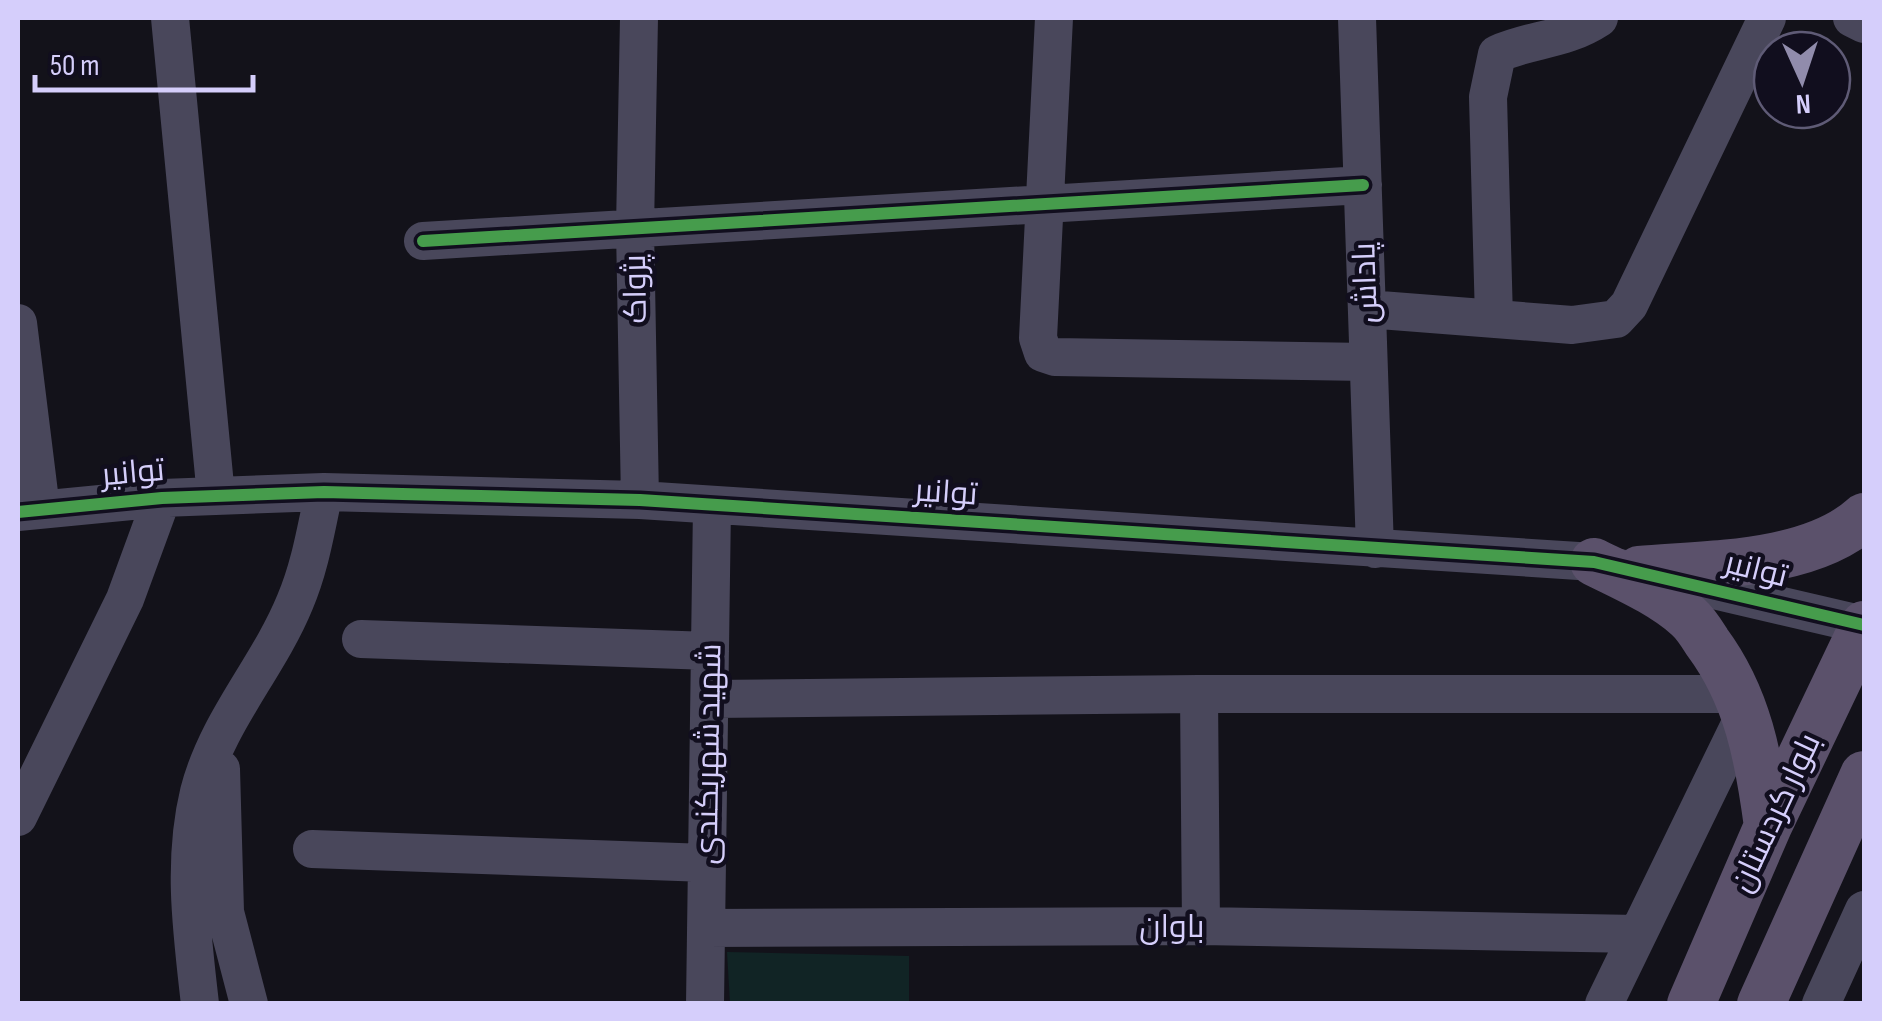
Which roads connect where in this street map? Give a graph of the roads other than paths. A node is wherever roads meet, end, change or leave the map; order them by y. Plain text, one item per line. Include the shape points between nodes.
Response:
1 (170, 18) edge
2 (640, 18) edge
3 (1054, 18) edge
4 (1357, 18) edge
5 (1599, 18) edge
6 (1767, 18) edge
7 (1852, 18) edge
8 (1864, 24) edge
9 (1363, 186) junction
10 (1046, 204) junction
11 (636, 228) junction
12 (423, 241) dead end
13 (1367, 309) junction
14 (1494, 319) junction
15 (18, 322) edge
16 (1368, 362) junction
17 (324, 492) junction
18 (216, 496) junction
19 (162, 498) junction
20 (640, 500) junction
21 (712, 504) junction
22 (29, 510) edge
23 (1864, 517) edge
24 (1375, 548) junction
25 (1616, 566) junction
26 (1864, 625) edge
27 (361, 639) dead end
28 (710, 651) junction
29 (1198, 694) junction
30 (710, 699) junction
31 (1742, 703) junction
32 (221, 732) junction
33 (1864, 775) edge
34 (18, 817) edge
35 (1768, 826) junction
36 (312, 850) dead end
37 (707, 863) junction
38 (1864, 910) edge
39 (1201, 926) junction
40 (706, 928) junction
41 (1638, 934) junction
42 (200, 1004) edge
43 (249, 1004) edge
44 (705, 1004) edge
45 (1604, 1004) edge
46 (1691, 1004) edge
47 (1761, 1004) edge
48 (1821, 1004) edge

1 - 18 street
2 - 11 street, پژواک
3 - 10 street
4 - 9 street, پاداش
5 - 14 street via 1554,40 1496,54 1488,97
6 - 14 street via 1616,319
7 - 8 street
9 - 10 street
9 - 13 street, پاداش
10 - 11 street
10 - 16 street via 1038,338 1044,353
11 - 12 street
11 - 20 street, پژواک
13 - 14 street
13 - 16 street, پاداش
15 - 22 street
16 - 24 street, پاداش
17 - 18 street, توانیر
17 - 20 street, توانیر
17 - 32 street via 295,602
18 - 19 street, توانیر
19 - 22 street, توانیر
19 - 34 street via 124,599
20 - 21 street, توانیر
21 - 24 street, توانیر
21 - 28 street, شهید شهریکندی
23 - 25 main road via 1847,532 1790,554
24 - 25 street, توانیر
25 - 26 street, توانیر
25 - 31 main road via 1690,618
26 - 35 main road, بلوار کردستان
27 - 28 street
28 - 30 street, شهید شهریکندی
29 - 30 street
29 - 31 street
29 - 39 street
30 - 37 street, شهید شهریکندی
31 - 35 main road
31 - 41 street
32 - 42 street via 199,792 190,854 188,902
32 - 43 street via 226,912
33 - 47 main road, بلوار کردستان
35 - 46 main road, بلوار کردستان
36 - 37 street
37 - 40 street, شهید شهریکندی
38 - 48 street
39 - 40 street, باوان
39 - 41 street, باوان
40 - 44 street, شهید شهریکندی
41 - 45 street

